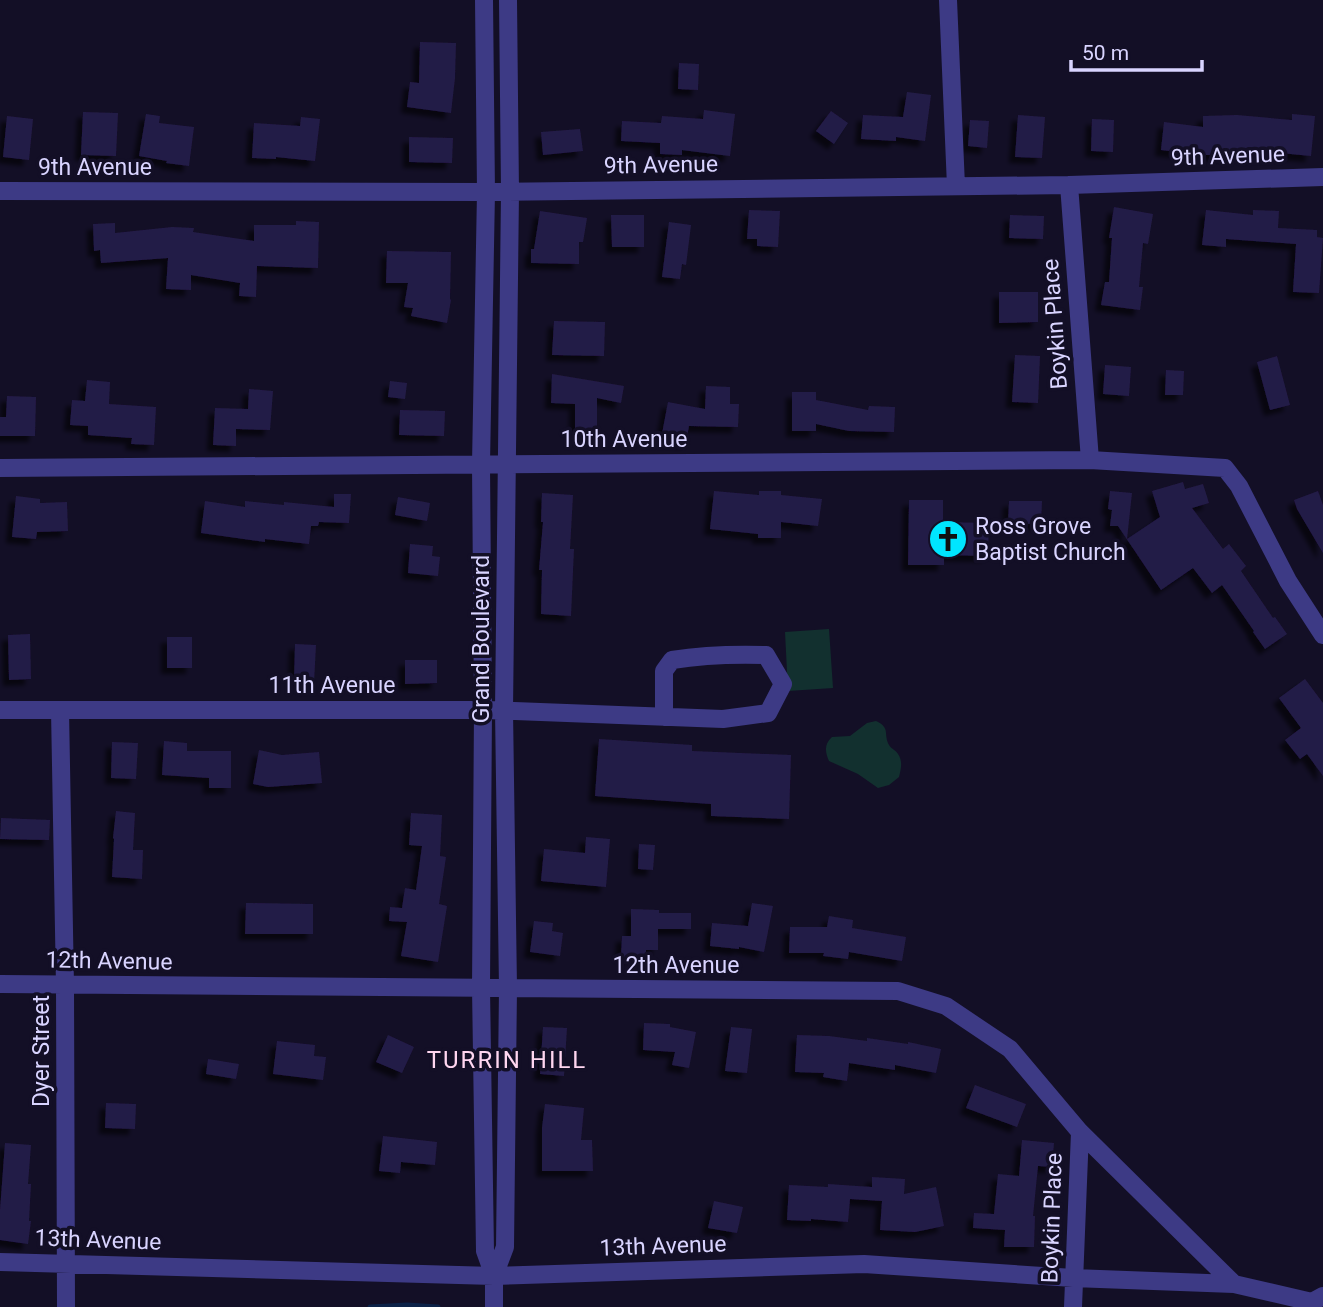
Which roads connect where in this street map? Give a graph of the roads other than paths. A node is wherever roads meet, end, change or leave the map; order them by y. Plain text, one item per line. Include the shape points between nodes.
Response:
1 (484, 0) edge
2 (508, 0) edge
3 (948, 0) edge
4 (1323, 177) edge
5 (1069, 185) junction
6 (956, 186) junction
7 (0, 191) edge
8 (486, 192) junction
9 (510, 192) junction
10 (1090, 460) junction
11 (481, 464) junction
12 (507, 464) junction
13 (0, 468) edge
14 (1323, 635) edge
15 (0, 710) edge
16 (60, 710) junction
17 (483, 710) junction
18 (504, 710) junction
19 (664, 717) junction
20 (0, 984) edge
21 (65, 985) junction
22 (481, 988) junction
23 (508, 988) junction
24 (1080, 1132) junction
25 (0, 1262) edge
26 (66, 1264) junction
27 (494, 1276) junction
28 (1073, 1278) junction
29 (1234, 1284) junction
30 (1316, 1302) edge
31 (494, 1304) edge
32 (66, 1307) edge
33 (1073, 1307) edge

1 - 8 street, Grand Boulevard
2 - 9 street, Grand Boulevard
3 - 6 street
4 - 5 street, 9th Avenue
5 - 6 street, 9th Avenue
5 - 10 street, Boykin Place
6 - 9 street, 9th Avenue
7 - 8 street, 9th Avenue
8 - 9 street, 9th Avenue
8 - 11 street, Grand Boulevard
9 - 12 street, Grand Boulevard
10 - 12 street, 10th Avenue
10 - 14 street, 10th Avenue via 1225,468
11 - 12 street, 10th Avenue
11 - 13 street, 10th Avenue
11 - 17 street, Grand Boulevard
12 - 18 street, Grand Boulevard
15 - 16 street, 11th Avenue
16 - 17 street, 11th Avenue
16 - 21 street, Dyer Street
17 - 18 street, 11th Avenue
17 - 22 street, Grand Boulevard
18 - 19 street, 11th Avenue
18 - 23 street, Grand Boulevard
19 - 19 street, 11th Avenue via 664,670 671,660 766,655 783,684 768,713 723,719
20 - 21 street, 12th Avenue
21 - 22 street, 12th Avenue
21 - 26 street, Dyer Street
22 - 23 street, 12th Avenue
22 - 27 street, Grand Boulevard via 485,1251
23 - 24 street, 12th Avenue via 898,991 946,1006 1010,1049
23 - 27 street, Grand Boulevard via 505,1247
24 - 28 street, Boykin Place
24 - 29 street, 12th Avenue
25 - 26 street, 13th Avenue
26 - 27 street, 13th Avenue
26 - 32 street, Dyer Street
27 - 28 street, 13th Avenue via 864,1264
27 - 31 street, Grand Boulevard
28 - 29 street, 13th Avenue
28 - 33 street, Boykin Place
29 - 30 street, 13th Avenue

